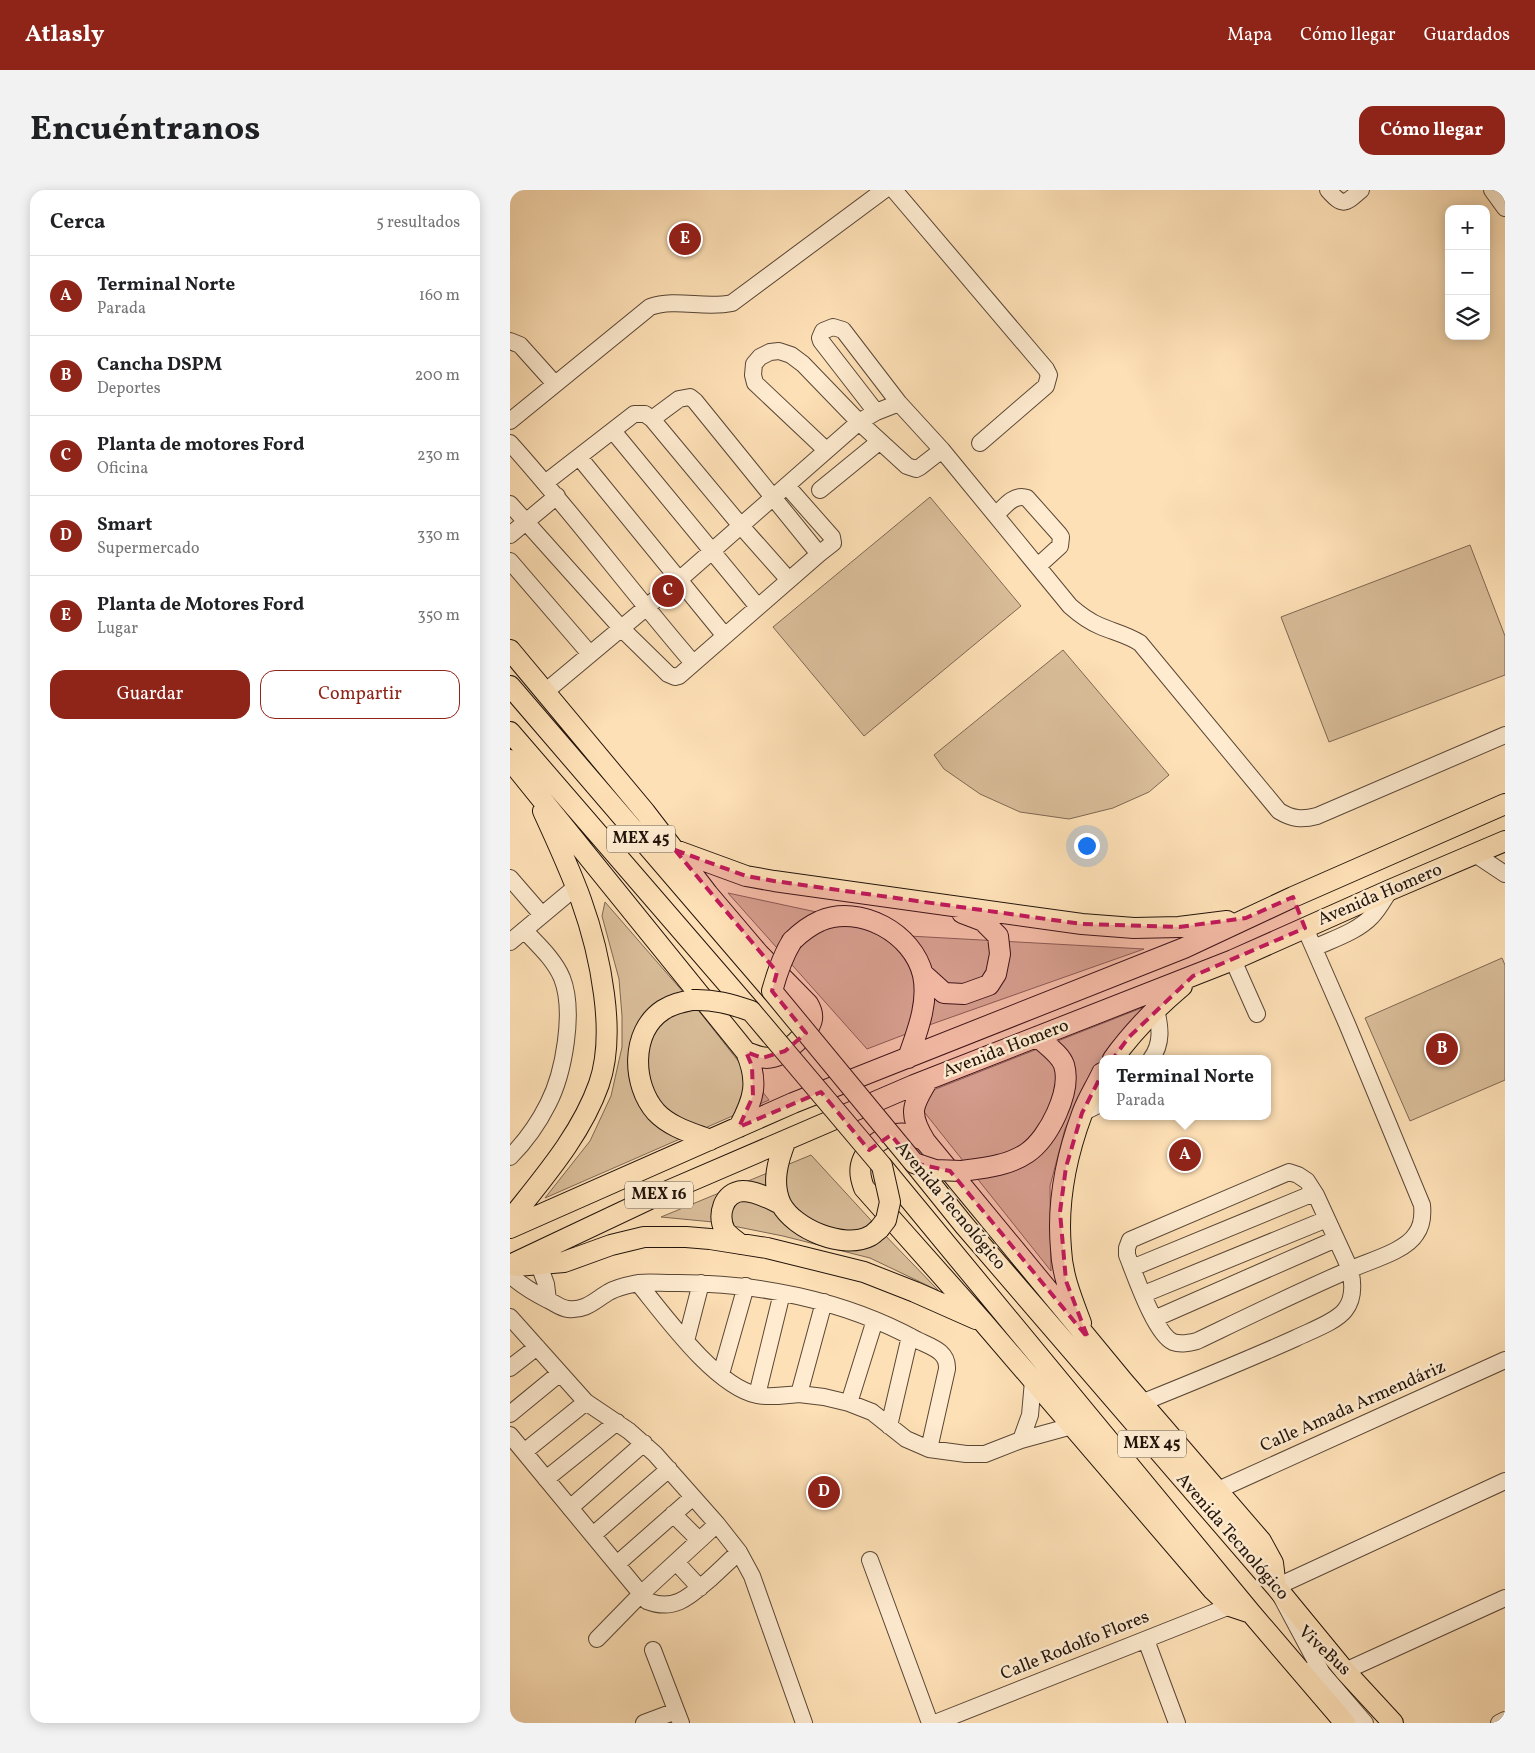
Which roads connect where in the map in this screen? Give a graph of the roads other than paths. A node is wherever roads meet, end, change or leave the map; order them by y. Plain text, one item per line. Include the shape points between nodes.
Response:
1 (884, 190) edge
2 (894, 190) edge
3 (1328, 190) edge
4 (1361, 190) edge
5 (1492, 190) edge
6 (1505, 208) edge
7 (510, 341) edge
8 (555, 384) junction
9 (899, 404) junction
10 (876, 412) junction
11 (652, 419) junction
12 (510, 421) edge
13 (859, 422) junction
14 (613, 430) junction
15 (880, 441) junction
16 (980, 443) dead end
17 (826, 450) junction
18 (942, 450) junction
19 (513, 452) edge
20 (579, 457) junction
21 (545, 483) junction
22 (787, 486) junction
23 (820, 490) dead end
24 (557, 496) junction
25 (773, 498) junction
26 (510, 504) edge
27 (996, 515) junction
28 (525, 522) junction
29 (741, 526) junction
30 (510, 534) edge
31 (710, 552) junction
32 (819, 554) junction
33 (510, 561) edge
34 (1038, 566) junction
35 (678, 580) junction
36 (788, 580) junction
37 (645, 607) junction
38 (758, 607) junction
39 (621, 628) junction
40 (725, 636) junction
41 (510, 650) edge
42 (590, 654) junction
43 (693, 663) junction
44 (510, 686) edge
45 (545, 692) junction
46 (510, 732) edge
47 (1505, 735) edge
48 (510, 760) edge
49 (528, 780) junction
50 (1505, 804) edge
51 (1505, 841) edge
52 (675, 850) junction
53 (1475, 854) junction
54 (1504, 873) edge
55 (510, 878) edge
56 (577, 886) junction
57 (1390, 890) junction
58 (1293, 897) junction
59 (923, 902) junction
60 (542, 915) junction
61 (1246, 918) junction
62 (1304, 928) junction
63 (524, 930) junction
64 (510, 942) edge
65 (1314, 948) junction
66 (1233, 960) junction
67 (922, 974) junction
68 (1193, 976) junction
69 (772, 991) junction
70 (1156, 1009) junction
71 (751, 1011) junction
72 (1257, 1014) dead end
73 (1038, 1037) junction
74 (746, 1052) junction
75 (1116, 1055) edge
76 (1154, 1055) edge
77 (902, 1060) junction
78 (1099, 1079) edge
79 (921, 1082) junction
80 (1099, 1104) edge
81 (1082, 1113) junction
82 (739, 1127) junction
83 (710, 1140) junction
84 (786, 1140) junction
85 (925, 1141) junction
86 (510, 1157) edge
87 (914, 1164) junction
88 (882, 1166) junction
89 (1314, 1193) junction
90 (781, 1204) junction
91 (1327, 1219) junction
92 (510, 1220) edge
93 (510, 1228) edge
94 (1336, 1239) junction
95 (740, 1244) junction
96 (539, 1265) junction
97 (510, 1266) edge
98 (1132, 1268) junction
99 (1350, 1269) junction
100 (510, 1276) edge
101 (638, 1283) junction
102 (701, 1283) junction
103 (746, 1286) junction
104 (782, 1293) junction
105 (1144, 1294) junction
106 (548, 1300) junction
107 (824, 1302) junction
108 (510, 1318) edge
109 (1154, 1319) junction
110 (875, 1320) junction
111 (983, 1322) junction
112 (910, 1336) junction
113 (1088, 1338) junction
114 (686, 1341) junction
115 (537, 1347) junction
116 (1505, 1360) edge
117 (510, 1368) edge
118 (560, 1373) junction
119 (721, 1374) junction
120 (1033, 1381) junction
121 (799, 1394) junction
122 (757, 1395) junction
123 (586, 1402) junction
124 (849, 1403) junction
125 (1141, 1403) junction
126 (510, 1414) edge
127 (617, 1422) junction
128 (889, 1426) junction
129 (1072, 1426) junction
130 (510, 1435) edge
131 (1021, 1440) junction
132 (644, 1443) junction
133 (929, 1449) junction
134 (524, 1452) junction
135 (669, 1469) junction
136 (546, 1479) junction
137 (1505, 1481) edge
138 (1218, 1490) junction
139 (693, 1497) junction
140 (570, 1508) junction
141 (674, 1514) junction
142 (717, 1524) junction
143 (593, 1536) junction
144 (699, 1540) junction
145 (739, 1552) junction
146 (870, 1560) dead end
147 (676, 1562) junction
148 (617, 1564) junction
149 (1276, 1587) junction
150 (700, 1588) junction
151 (641, 1594) junction
152 (1505, 1598) edge
153 (1230, 1606) junction
154 (1251, 1613) junction
155 (597, 1639) dead end
156 (1146, 1640) junction
157 (654, 1650) dead end
158 (1345, 1671) junction
159 (1322, 1673) junction
160 (678, 1717) edge
161 (1505, 1720) edge
162 (644, 1723) edge
163 (804, 1723) edge
164 (930, 1723) edge
165 (935, 1723) edge
166 (1177, 1723) edge
167 (1345, 1723) edge
168 (1365, 1723) edge
169 (1393, 1723) edge
170 (1498, 1723) edge

1 - 8 street via 738,300 718,305 661,304 650,307
2 - 16 street via 1046,369 1046,386
3 - 4 street via 1344,203
5 - 6 street
7 - 8 street via 520,346
8 - 12 street
9 - 10 street
9 - 10 street via 843,330 833,327 823,331 820,338
9 - 18 street
10 - 13 street
11 - 14 street via 645,414 634,414
11 - 25 street via 679,399 695,401
11 - 29 street
13 - 15 street
13 - 17 street
13 - 17 street via 792,355 779,351 760,357 754,364 755,383
14 - 20 street
14 - 31 street
15 - 18 street via 912,468 920,467
15 - 23 street
17 - 22 street
18 - 27 street
19 - 21 street
20 - 21 street
20 - 35 street
21 - 24 street
22 - 25 street
22 - 32 street via 832,537 833,543
24 - 28 street
24 - 37 street
25 - 29 street
25 - 32 street
26 - 28 street
27 - 34 street
27 - 34 street via 1015,498 1022,496 1059,534 1060,546
28 - 30 street
28 - 39 street
29 - 31 street
29 - 36 street
31 - 35 street
31 - 38 street
32 - 36 street
33 - 42 street
34 - 47 street via 1070,606 1084,618 1140,644 1279,811 1290,818 1317,816
35 - 37 street
35 - 40 street
36 - 38 street
37 - 39 street
37 - 43 street
38 - 40 street
39 - 42 street
39 - 43 street via 671,676 678,676
40 - 43 street
41 - 45 main road
42 - 45 street
44 - 69 main road, Avenida Tecnológico / MEX 45
45 - 52 main road
46 - 71 main road, Avenida Tecnológico / MEX 45
48 - 49 main road
49 - 56 main road
49 - 74 main road
50 - 58 main road, Avenida Homero
51 - 53 main road, Avenida Homero
52 - 59 main road via 746,876
52 - 74 main road via 759,954 812,1011 810,1026 784,1052 772,1058 762,1058
53 - 54 street
53 - 57 main road, Avenida Homero
55 - 60 street
56 - 60 street
56 - 92 main road via 601,967 608,1032 605,1059 600,1082 573,1136
57 - 62 main road, Avenida Homero
57 - 65 street via 1367,921
58 - 61 main road, Avenida Homero
58 - 62 main road
59 - 61 main road via 1134,928 1179,927
59 - 67 main road via 957,910 983,921 998,936 1000,954 996,974 989,985 964,994 944,993
60 - 63 street
61 - 77 main road, Avenida Homero via 1124,973
62 - 65 street
62 - 66 main road, Avenida Homero
63 - 64 street
63 - 86 street via 551,960 562,979 567,1028 557,1083 548,1105
65 - 99 street via 1422,1205 1423,1214 1416,1235 1396,1250
66 - 68 main road, Avenida Homero
66 - 72 street
67 - 69 main road, bridge via 914,954 886,926 862,918 836,917 805,929 792,941 778,969
67 - 77 main road via 924,1005
68 - 70 main road
68 - 73 main road, Avenida Homero
69 - 87 main road, Avenida Tecnológico / MEX 45, bridge
70 - 75 main road
70 - 76 street via 1160,1040
71 - 83 main road, bridge via 708,999 668,1007 652,1020 640,1046 639,1078 650,1105 668,1124
71 - 88 main road, Avenida Tecnológico / MEX 45, bridge
73 - 79 main road, Avenida Homero
73 - 87 main road, bridge via 1056,1053 1066,1075 1064,1097 1054,1119 1028,1152 988,1168 961,1171 935,1170
74 - 82 main road via 752,1066 753,1096
77 - 82 main road, Avenida Homero / MEX 16
78 - 81 main road
79 - 84 main road, Avenida Homero / MEX 16
79 - 85 main road via 914,1115 916,1127
80 - 81 street
81 - 113 main road via 1066,1167 1060,1212 1060,1250 1066,1281
82 - 83 main road, Avenida Homero / MEX 16
83 - 93 main road, Avenida Homero / MEX 16
84 - 90 main road via 777,1168 776,1183
84 - 97 main road, Avenida Homero / MEX 16 via 656,1196
85 - 111 main road via 905,1133 893,1134 880,1141 868,1150 861,1164 860,1177 864,1188
85 - 113 main road
87 - 149 main road, Avenida Tecnológico / MEX 45
88 - 90 main road, bridge via 890,1202 886,1220 869,1237 836,1239 814,1233 796,1222
88 - 154 main road, Avenida Tecnológico / MEX 45
89 - 91 street
89 - 98 street
89 - 98 street via 1307,1181 1298,1175 1289,1172 1278,1176 1130,1240 1127,1256
90 - 95 main road via 746,1191 738,1192 725,1202 722,1224
91 - 94 street
91 - 105 street
94 - 99 street
94 - 109 street
95 - 96 main road via 686,1237 644,1238 611,1245 564,1262
95 - 111 main road via 816,1258 864,1272
96 - 97 main road
96 - 106 street
98 - 105 street
99 - 109 street via 1196,1341 1184,1344 1168,1339
99 - 125 street via 1352,1290 1340,1315 1249,1359
100 - 106 street
101 - 102 street
101 - 106 street via 614,1289 590,1305 575,1310
101 - 114 street
102 - 103 street
102 - 114 street
103 - 104 street
103 - 119 street
104 - 107 street
104 - 122 street
105 - 109 street
107 - 110 street
107 - 121 street
108 - 115 street
110 - 112 street
110 - 124 street
111 - 120 main road
112 - 128 street
112 - 133 street via 946,1358 947,1369
113 - 125 main road
114 - 119 street
115 - 117 street
115 - 118 street
116 - 138 street, Calle Amada Armendáriz
118 - 123 street
118 - 126 street
119 - 122 street via 740,1389
120 - 129 main road
120 - 131 street via 1030,1416
121 - 122 street
121 - 124 street
123 - 127 street
123 - 134 street
124 - 128 street via 872,1412
125 - 138 main road
127 - 132 street
127 - 136 street
128 - 133 street via 906,1439
129 - 131 street
129 - 153 main road
130 - 134 street
131 - 133 street via 985,1454
132 - 135 street
132 - 140 street
134 - 136 street
135 - 139 street
135 - 143 street
136 - 140 street
137 - 149 street
138 - 149 main road via 1261,1541 1272,1563
139 - 141 street
139 - 142 street
140 - 143 street
141 - 144 street
141 - 148 street
142 - 144 street
142 - 145 street
143 - 148 street
144 - 147 street
145 - 150 street
145 - 163 street via 760,1597
146 - 164 street
147 - 150 street
147 - 151 street
148 - 151 street
149 - 158 main road, Avenida Tecnológico / MEX 45
149 - 159 street
150 - 151 street via 689,1598 665,1605 647,1601
151 - 155 street
152 - 158 street
153 - 154 main road
153 - 156 street, Calle Rodolfo Flores
154 - 159 street, ViveBus
154 - 167 main road, Avenida Tecnológico / MEX 45
156 - 165 street, Calle Rodolfo Flores
156 - 166 street
157 - 160 street
158 - 169 main road, Avenida Tecnológico / MEX 45
159 - 168 street, ViveBus
160 - 162 street
161 - 170 street

